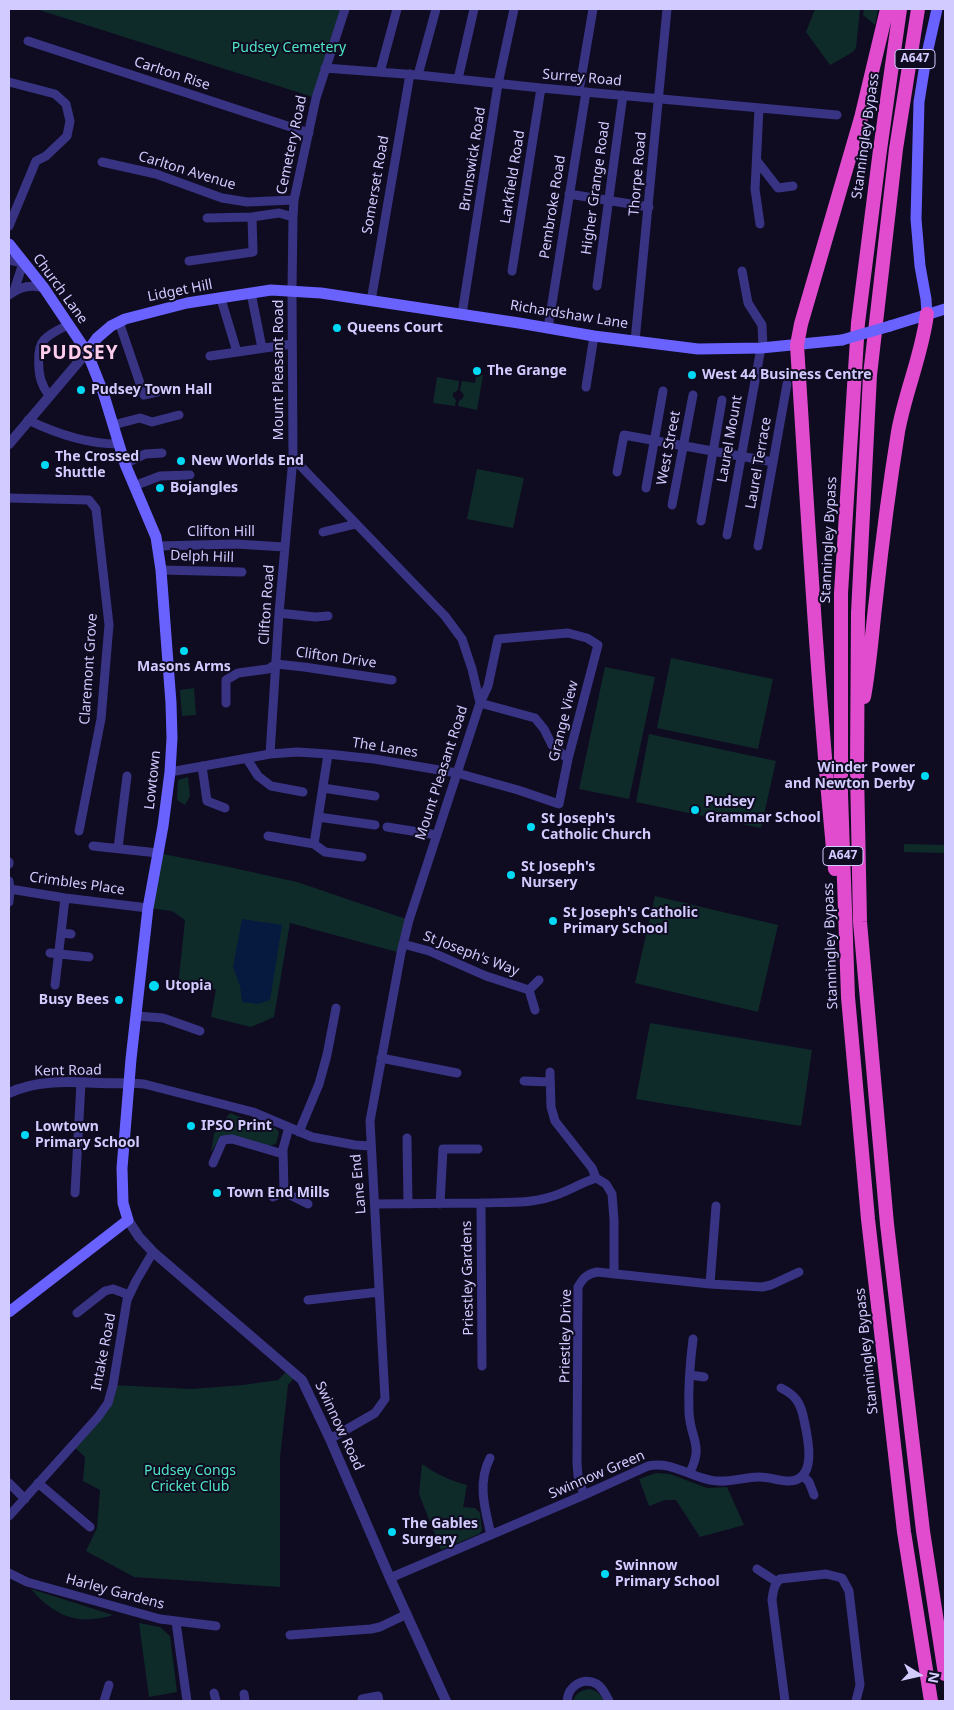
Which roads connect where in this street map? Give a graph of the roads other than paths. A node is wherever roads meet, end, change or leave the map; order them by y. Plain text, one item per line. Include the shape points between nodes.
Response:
1 (345, 9) edge
2 (436, 9) edge
3 (474, 9) edge
4 (514, 9) edge
5 (593, 9) edge
6 (667, 9) edge
7 (887, 9) edge
8 (900, 9) edge
9 (918, 9) edge
10 (927, 9) edge
11 (937, 9) edge
12 (396, 12) edge
13 (28, 41) dead end
14 (325, 68) junction
15 (380, 72) junction
16 (414, 75) junction
17 (458, 79) junction
18 (9, 82) edge
19 (498, 84) junction
20 (541, 88) junction
21 (583, 92) junction
22 (623, 95) junction
23 (658, 98) junction
24 (759, 108) junction
25 (902, 108) junction
26 (837, 115) dead end
27 (309, 133) junction
28 (757, 161) junction
29 (102, 162) dead end
30 (793, 186) dead end
31 (569, 194) junction
32 (294, 200) junction
33 (608, 200) junction
34 (648, 207) junction
35 (252, 216) junction
36 (207, 218) dead end
37 (292, 218) junction
38 (760, 224) dead end
39 (9, 226) edge
40 (9, 244) edge
41 (9, 260) edge
42 (189, 260) dead end
43 (23, 262) junction
44 (512, 270) dead end
45 (742, 271) dead end
46 (597, 286) dead end
47 (44, 288) junction
48 (292, 290) junction
49 (11, 293) edge
50 (250, 293) junction
51 (221, 299) junction
52 (371, 301) junction
53 (945, 309) edge
54 (462, 314) junction
55 (928, 314) junction
56 (119, 322) junction
57 (68, 325) junction
58 (548, 328) junction
59 (594, 336) junction
60 (635, 341) junction
61 (292, 344) junction
62 (797, 345) junction
63 (262, 348) junction
64 (762, 348) junction
65 (87, 352) junction
66 (237, 352) junction
67 (210, 356) dead end
68 (787, 384) dead end
69 (586, 387) dead end
70 (663, 391) dead end
71 (157, 392) dead end
72 (49, 395) junction
73 (693, 395) dead end
74 (722, 400) dead end
75 (179, 415) dead end
76 (28, 420) junction
77 (113, 425) junction
78 (655, 440) junction
79 (9, 444) edge
80 (118, 444) junction
81 (683, 445) junction
82 (713, 450) junction
83 (162, 453) dead end
84 (741, 456) junction
85 (293, 458) junction
86 (773, 462) junction
87 (125, 464) junction
88 (617, 472) dead end
89 (190, 475) dead end
90 (134, 486) junction
91 (646, 488) dead end
92 (9, 501) edge
93 (672, 505) dead end
94 (701, 520) dead end
95 (356, 524) junction
96 (324, 532) dead end
97 (727, 536) dead end
98 (158, 546) junction
99 (758, 546) dead end
100 (284, 547) junction
101 (161, 570) junction
102 (242, 572) dead end
103 (279, 613) junction
104 (328, 616) dead end
105 (276, 664) junction
106 (392, 680) dead end
107 (226, 703) dead end
108 (480, 703) junction
109 (857, 733) junction
110 (270, 754) junction
111 (328, 754) junction
112 (247, 759) junction
113 (568, 759) junction
114 (202, 766) junction
115 (170, 772) junction
116 (458, 773) junction
117 (127, 776) dead end
118 (323, 788) junction
119 (303, 792) dead end
120 (375, 796) dead end
121 (559, 804) joint
122 (225, 808) dead end
123 (318, 817) junction
124 (375, 825) dead end
125 (387, 827) dead end
126 (79, 831) dead end
127 (437, 834) junction
128 (268, 836) dead end
129 (314, 844) junction
130 (93, 846) dead end
131 (118, 848) junction
132 (158, 853) junction
133 (362, 857) dead end
134 (10, 885) edge
135 (65, 898) junction
136 (9, 902) edge
137 (148, 908) junction
138 (61, 932) junction
139 (71, 934) dead end
140 (403, 944) junction
141 (54, 954) junction
142 (89, 957) dead end
143 (539, 980) dead end
144 (54, 985) dead end
145 (529, 990) junction
146 (848, 996) junction
147 (336, 1008) dead end
148 (535, 1010) dead end
149 (136, 1016) junction
150 (200, 1031) dead end
151 (381, 1058) junction
152 (550, 1072) dead end
153 (457, 1073) dead end
154 (524, 1081) dead end
155 (550, 1082) junction
156 (81, 1083) junction
157 (130, 1084) junction
158 (9, 1091) edge
159 (289, 1128) junction
160 (300, 1132) junction
161 (407, 1138) dead end
162 (370, 1146) junction
163 (478, 1149) dead end
164 (282, 1154) junction
165 (213, 1163) dead end
166 (596, 1178) junction
167 (284, 1192) junction
168 (75, 1193) dead end
169 (273, 1197) dead end
170 (480, 1203) junction
171 (308, 1204) dead end
172 (375, 1204) junction
173 (408, 1204) junction
174 (440, 1204) junction
175 (716, 1206) dead end
176 (128, 1220) junction
177 (154, 1252) junction
178 (799, 1272) dead end
179 (614, 1274) junction
180 (710, 1284) junction
181 (379, 1292) junction
182 (130, 1295) junction
183 (308, 1300) dead end
184 (9, 1312) edge
185 (76, 1313) dead end
186 (693, 1338) dead end
187 (482, 1366) dead end
188 (690, 1375) junction
189 (704, 1377) dead end
190 (781, 1388) dead end
191 (330, 1439) junction
192 (490, 1458) dead end
193 (690, 1472) junction
194 (803, 1476) junction
195 (9, 1483) edge
196 (38, 1483) junction
197 (584, 1495) junction
198 (814, 1495) dead end
199 (25, 1499) junction
200 (9, 1516) edge
201 (90, 1527) dead end
202 (923, 1531) junction
203 (491, 1535) junction
204 (757, 1569) dead end
205 (9, 1574) edge
206 (390, 1578) junction
207 (777, 1582) junction
208 (407, 1614) junction
209 (176, 1622) junction
210 (945, 1624) edge
211 (216, 1626) dead end
212 (290, 1635) dead end
213 (945, 1674) edge
214 (109, 1685) dead end
215 (362, 1699) dead end
216 (104, 1701) edge
217 (187, 1701) edge
218 (379, 1701) edge
219 (446, 1701) edge
220 (567, 1701) edge
221 (609, 1701) edge
222 (785, 1701) edge
223 (856, 1701) edge
224 (931, 1701) edge

1 - 14 street, Cemetery Road
2 - 16 street, Somerset Road
3 - 17 street
4 - 19 street, Brunswick Road
5 - 21 street, Pembroke Road
6 - 23 street, Thorpe Road
7 - 62 highway via 862,118
8 - 146 highway, Stanningley Bypass / A647 via 858,323 841,593 841,794
9 - 25 highway, A647
10 - 25 highway, A647
11 - 55 main road via 919,102 916,219
12 - 15 street
13 - 27 street, Carlton Rise
14 - 15 street, Surrey Road
14 - 27 street, Cemetery Road
15 - 16 street, Surrey Road
16 - 17 street, Surrey Road
16 - 52 street, Somerset Road
17 - 19 street, Surrey Road
18 - 39 street via 55,94 66,104 70,121 67,136 36,161
19 - 20 street, Surrey Road
19 - 54 street, Brunswick Road
20 - 21 street, Surrey Road
20 - 44 street, Larkfield Road
21 - 22 street, Surrey Road
21 - 31 street, Pembroke Road
22 - 23 street, Surrey Road
22 - 33 street, Higher Grange Road
23 - 24 street, Surrey Road
23 - 34 street, Thorpe Road
24 - 26 street, Surrey Road
24 - 28 street
25 - 109 highway, A647 via 870,375 858,612
27 - 32 street, Cemetery Road
28 - 30 street via 778,188
28 - 38 street via 755,188
29 - 32 street, Carlton Avenue via 156,174 222,198 247,202
31 - 33 street
31 - 58 street, Pembroke Road
32 - 37 street, Cemetery Road
33 - 34 street
33 - 46 street, Higher Grange Road
34 - 60 street, Thorpe Road
35 - 36 street
35 - 37 street via 279,212
35 - 42 street via 253,252
37 - 48 street, Cemetery Road
40 - 43 main road, Church Lane
41 - 43 street
43 - 47 main road, Church Lane
43 - 49 street
45 - 64 street, Laurel Mount via 748,303 762,325
47 - 49 street via 31,286
47 - 57 main road, Church Lane
48 - 50 main road, Lidget Hill
48 - 52 main road, Richardshaw Lane
48 - 61 street, Mount Pleasant Road
50 - 51 main road, Lidget Hill
50 - 63 street
51 - 56 main road, Lidget Hill via 147,312
51 - 66 street
52 - 54 main road, Richardshaw Lane
53 - 55 main road
54 - 58 main road, Richardshaw Lane
55 - 62 main road, Richardshaw Lane, bridge via 842,340
55 - 109 highway via 899,430 869,669
56 - 65 main road, Lidget Hill via 96,338
56 - 71 street via 144,395
57 - 65 main road, Church Lane
57 - 72 street via 41,344 39,368 42,384
58 - 59 main road, Richardshaw Lane
59 - 60 main road, Richardshaw Lane
59 - 69 street
60 - 64 main road, Richardshaw Lane via 698,349
61 - 63 street
61 - 85 street, Mount Pleasant Road
62 - 64 main road, Richardshaw Lane
62 - 146 highway via 828,790
63 - 66 street
64 - 84 street, Laurel Mount
65 - 72 street
65 - 77 main road, Lowtown
66 - 67 street
68 - 86 street, Laurel Terrace
70 - 78 street
72 - 76 street
73 - 81 street, West Street
74 - 82 street
75 - 77 street via 152,422 140,418
76 - 79 street
76 - 80 street via 102,444
77 - 80 main road, Lowtown
78 - 81 street
78 - 88 street via 624,435
78 - 91 street
80 - 87 main road, Lowtown
81 - 82 street
81 - 93 street, West Street
82 - 84 street
82 - 94 street
83 - 87 street via 145,454
84 - 86 street
84 - 97 street, Laurel Mount
85 - 95 street, Mount Pleasant Road
85 - 100 street, Clifton Road
86 - 99 street, Laurel Terrace
87 - 90 main road, Lowtown
89 - 90 street via 160,476
90 - 98 main road, Lowtown
92 - 126 street, Claremont Grove via 89,500 96,509 109,625 101,719
95 - 96 street
95 - 108 street, Mount Pleasant Road via 445,616 462,639
98 - 100 street, Clifton Hill via 236,544
98 - 101 main road, Lowtown
100 - 103 street, Clifton Road
101 - 102 street, Delph Hill
101 - 115 main road, Lowtown via 171,703
103 - 104 street
103 - 105 street, Clifton Road
105 - 106 street, Clifton Drive
105 - 107 street via 268,669 238,673 226,680
105 - 110 street, Clifton Road
108 - 113 street via 535,718 552,745
108 - 113 street, Grange View via 488,686 498,639 568,633 587,638 598,645
108 - 116 street, Mount Pleasant Road
109 - 202 highway, A647 via 860,922 887,1224
110 - 111 street, The Lanes
110 - 112 street, The Lanes
111 - 116 street, The Lanes
111 - 118 street
112 - 114 street, The Lanes
112 - 119 street via 258,776 271,786
113 - 121 street, Grange View
114 - 115 street, The Lanes
114 - 122 street via 207,801
115 - 132 main road, Lowtown
116 - 121 street, The Lanes
116 - 127 street, Mount Pleasant Road
117 - 131 street
118 - 120 street
118 - 123 street
123 - 124 street
123 - 129 street
125 - 127 street
127 - 140 street, Mount Pleasant Road
128 - 129 street
129 - 133 street via 325,852
130 - 131 street
131 - 132 street
132 - 137 main road, Lowtown
134 - 135 street, Crimbles Place
134 - 136 street
135 - 137 street, Crimbles Place
135 - 138 street
137 - 149 main road, Lowtown
138 - 139 street
138 - 141 street
140 - 145 street, St Joseph's Way
140 - 151 street, Mount Pleasant Road
141 - 142 street
141 - 144 street
143 - 145 street, St Joseph's Way
145 - 148 street, St Joseph's Way
146 - 224 highway, Stanningley Bypass / A647 via 868,1219 904,1532
147 - 160 street via 319,1084
149 - 150 street via 163,1018
149 - 157 main road, Lowtown
151 - 153 street
151 - 162 street, Mount Pleasant Road via 370,1122
152 - 155 street
154 - 155 street
155 - 166 street via 554,1121 592,1168
156 - 157 street, Kent Road
156 - 158 street, Kent Road via 43,1083
156 - 168 street
157 - 159 street, Lane End via 144,1084 235,1106
157 - 176 main road, Lowtown via 122,1168 123,1203
159 - 160 street, Lane End
159 - 164 street
160 - 162 street, Lane End via 345,1144
161 - 173 street
162 - 172 street, Lane End
163 - 174 street via 442,1149
164 - 165 street via 232,1139 223,1140
164 - 167 street
166 - 170 street via 552,1197
166 - 179 street via 606,1184 612,1194
167 - 169 street
167 - 171 street
170 - 174 street, Priestley Gardens
170 - 187 street, Priestley Gardens
172 - 173 street, Priestley Gardens
172 - 181 street, Lane End
173 - 174 street, Priestley Gardens
175 - 180 street
176 - 177 street, Swinnow Road
176 - 184 main road
177 - 182 street, Intake Road
177 - 191 street, Swinnow Road via 302,1380
178 - 180 street, Priestley Drive via 762,1287
179 - 180 street, Priestley Drive
179 - 197 street, Priestley Drive via 591,1273 581,1280 578,1287 578,1476
181 - 183 street
181 - 191 street, Lane End via 385,1399 376,1412
182 - 185 street via 113,1288 104,1291
182 - 196 street, Intake Road via 108,1403
186 - 188 street
188 - 189 street
188 - 193 street via 689,1414 697,1452
190 - 194 street via 796,1397 801,1407 809,1458
191 - 206 street, Swinnow Road
192 - 203 street via 482,1478
193 - 194 street, Swinnow Green via 720,1481 759,1476 787,1481
193 - 197 street, Swinnow Green via 656,1464
194 - 198 street
195 - 199 street
196 - 199 street, Intake Road
196 - 201 street
197 - 203 street, Swinnow Green
199 - 200 street, Intake Road
202 - 210 highway
202 - 213 highway, A647
203 - 206 street, Swinnow Green
204 - 207 street
205 - 209 street, Harley Gardens via 27,1582
206 - 208 street, Swinnow Road
207 - 222 street via 772,1600
207 - 223 street via 785,1578 826,1574 842,1578 846,1584 860,1686
208 - 212 street via 371,1628
208 - 219 street, Swinnow Road
209 - 211 street, Harley Gardens
209 - 217 street
214 - 216 street
215 - 218 street via 378,1696
220 - 221 street via 571,1688 582,1682 596,1683

